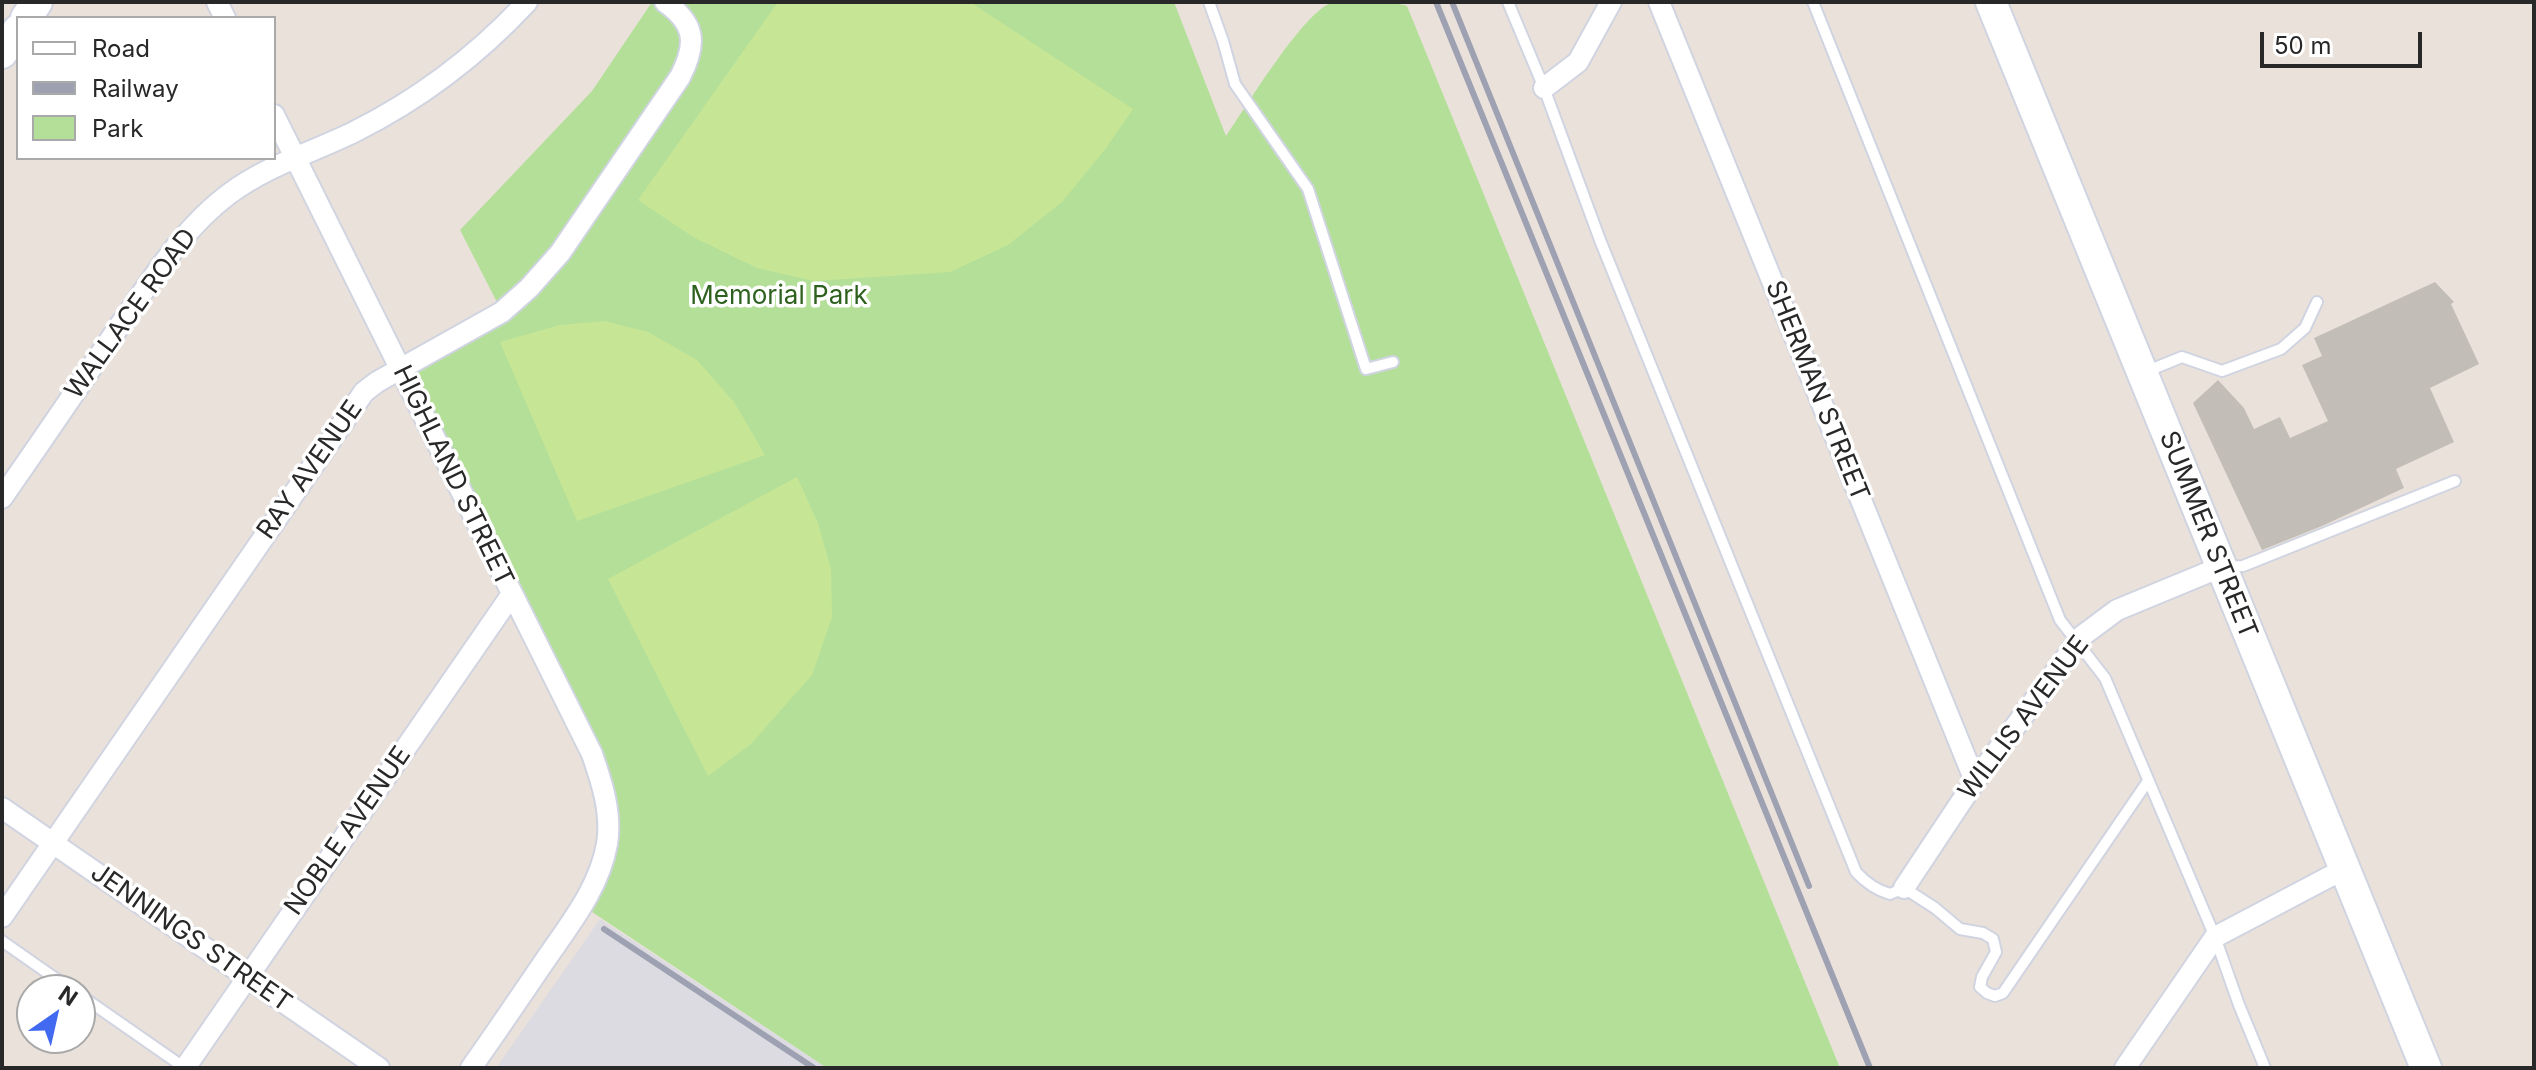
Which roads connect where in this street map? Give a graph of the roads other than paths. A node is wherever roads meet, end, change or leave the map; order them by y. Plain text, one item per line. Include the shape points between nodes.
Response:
1 (527, 2) edge
2 (665, 2) edge
3 (1209, 2) edge
4 (1508, 2) edge
5 (1611, 2) edge
6 (1659, 2) edge
7 (1813, 2) edge
8 (1991, 2) edge
9 (1544, 88) junction
10 (276, 119) edge
11 (296, 158) junction
12 (2317, 302) dead end
13 (1393, 362) dead end
14 (400, 369) junction
15 (2142, 373) junction
16 (2455, 481) dead end
17 (2, 498) edge
18 (2221, 567) junction
19 (512, 594) junction
20 (2076, 643) junction
21 (1975, 781) junction
22 (2148, 781) junction
23 (2, 808) edge
24 (53, 843) junction
25 (2346, 868) junction
26 (1904, 888) junction
27 (2, 917) edge
28 (2215, 937) junction
29 (2, 941) edge
30 (49, 974) edge
31 (247, 976) junction
32 (96, 1006) edge
33 (185, 1068) edge
34 (379, 1068) edge
35 (471, 1068) edge
36 (2125, 1068) edge
37 (2265, 1068) edge
38 (2426, 1068) edge

1 - 11 street, WALLACE ROAD via 443,78 381,117
2 - 14 street, RAY AVENUE via 689,25 687,63 560,253 502,312
3 - 13 lane via 1235,84 1308,189 1366,369
4 - 9 lane
5 - 9 street via 1578,62
6 - 21 street, SHERMAN STREET
7 - 20 lane via 2060,620
8 - 15 street, SUMMER STREET
9 - 26 lane via 1600,240 1856,872 1882,892
10 - 11 street, HIGHLAND STREET
11 - 14 street, HIGHLAND STREET
11 - 17 street, WALLACE ROAD via 231,192 183,236
12 - 15 lane via 2305,328 2281,349 2222,371 2182,357
14 - 19 street, HIGHLAND STREET
14 - 24 street, RAY AVENUE via 354,404
15 - 18 street, SUMMER STREET
16 - 18 lane via 2243,566
18 - 20 street, WILLIS AVENUE via 2117,610
18 - 25 street, SUMMER STREET
19 - 31 street, NOBLE AVENUE
19 - 35 street, HIGHLAND STREET via 592,754 606,802 607,843 583,906
20 - 21 street, WILLIS AVENUE
20 - 22 lane via 2105,678
21 - 26 street, WILLIS AVENUE
22 - 26 lane via 2003,993 1995,996 1980,987 1996,952 1993,939 1960,929
22 - 28 lane
23 - 24 street, JENNINGS STREET
24 - 27 street, RAY AVENUE
24 - 31 street, JENNINGS STREET
25 - 28 street
25 - 38 street, SUMMER STREET
28 - 36 street
28 - 37 lane
29 - 30 lane
31 - 33 street, NOBLE AVENUE
31 - 34 street, JENNINGS STREET
32 - 33 lane

